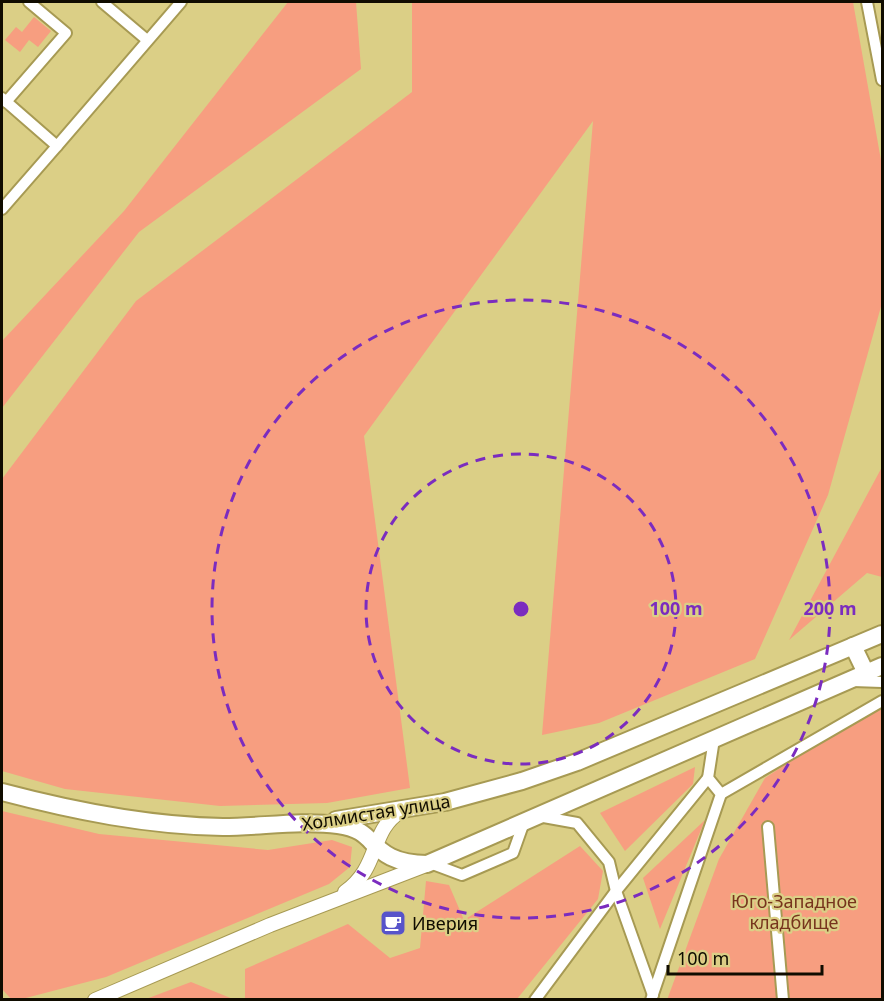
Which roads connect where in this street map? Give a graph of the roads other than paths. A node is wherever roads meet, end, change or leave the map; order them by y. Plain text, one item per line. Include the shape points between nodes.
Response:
1 (29, 2) edge
2 (102, 2) edge
3 (181, 2) edge
4 (867, 2) edge
5 (147, 40) junction
6 (882, 80) edge
7 (4, 100) edge
8 (57, 146) junction
9 (2, 209) edge
10 (882, 634) edge
11 (853, 646) junction
12 (882, 666) edge
13 (866, 673) junction
14 (847, 681) junction
15 (882, 682) edge
16 (882, 701) edge
17 (714, 739) junction
18 (708, 778) junction
19 (2, 792) edge
20 (721, 794) junction
21 (402, 811) junction
22 (531, 819) junction
23 (293, 825) junction
24 (768, 827) dead end
25 (376, 846) junction
26 (428, 864) junction
27 (616, 891) junction
28 (322, 905) junction
29 (652, 997) edge
30 (95, 999) edge
31 (535, 999) edge
32 (783, 999) edge

1 - 7 lane via 66,33
2 - 5 lane
3 - 5 lane
4 - 6 lane
5 - 8 lane
7 - 8 lane
8 - 9 lane
10 - 11 highway, Холмистая улица
11 - 13 highway
11 - 21 highway, Холмистая улица via 577,762 489,790
12 - 13 highway
13 - 14 highway
14 - 15 lane
14 - 17 highway
16 - 20 lane
17 - 18 lane
17 - 22 highway
18 - 20 lane
18 - 27 lane
19 - 23 highway via 92,814 156,822 222,827
20 - 29 lane
21 - 23 highway, Холмистая улица
21 - 25 main road via 389,819
22 - 26 highway
22 - 26 lane via 513,853 462,875
22 - 27 lane via 577,823 609,862
23 - 25 highway, Холмистая улица via 354,828
24 - 32 lane
25 - 26 highway, Холмистая улица via 407,863
25 - 28 main road via 361,880
26 - 28 main road
27 - 29 lane
27 - 31 lane
28 - 30 main road

